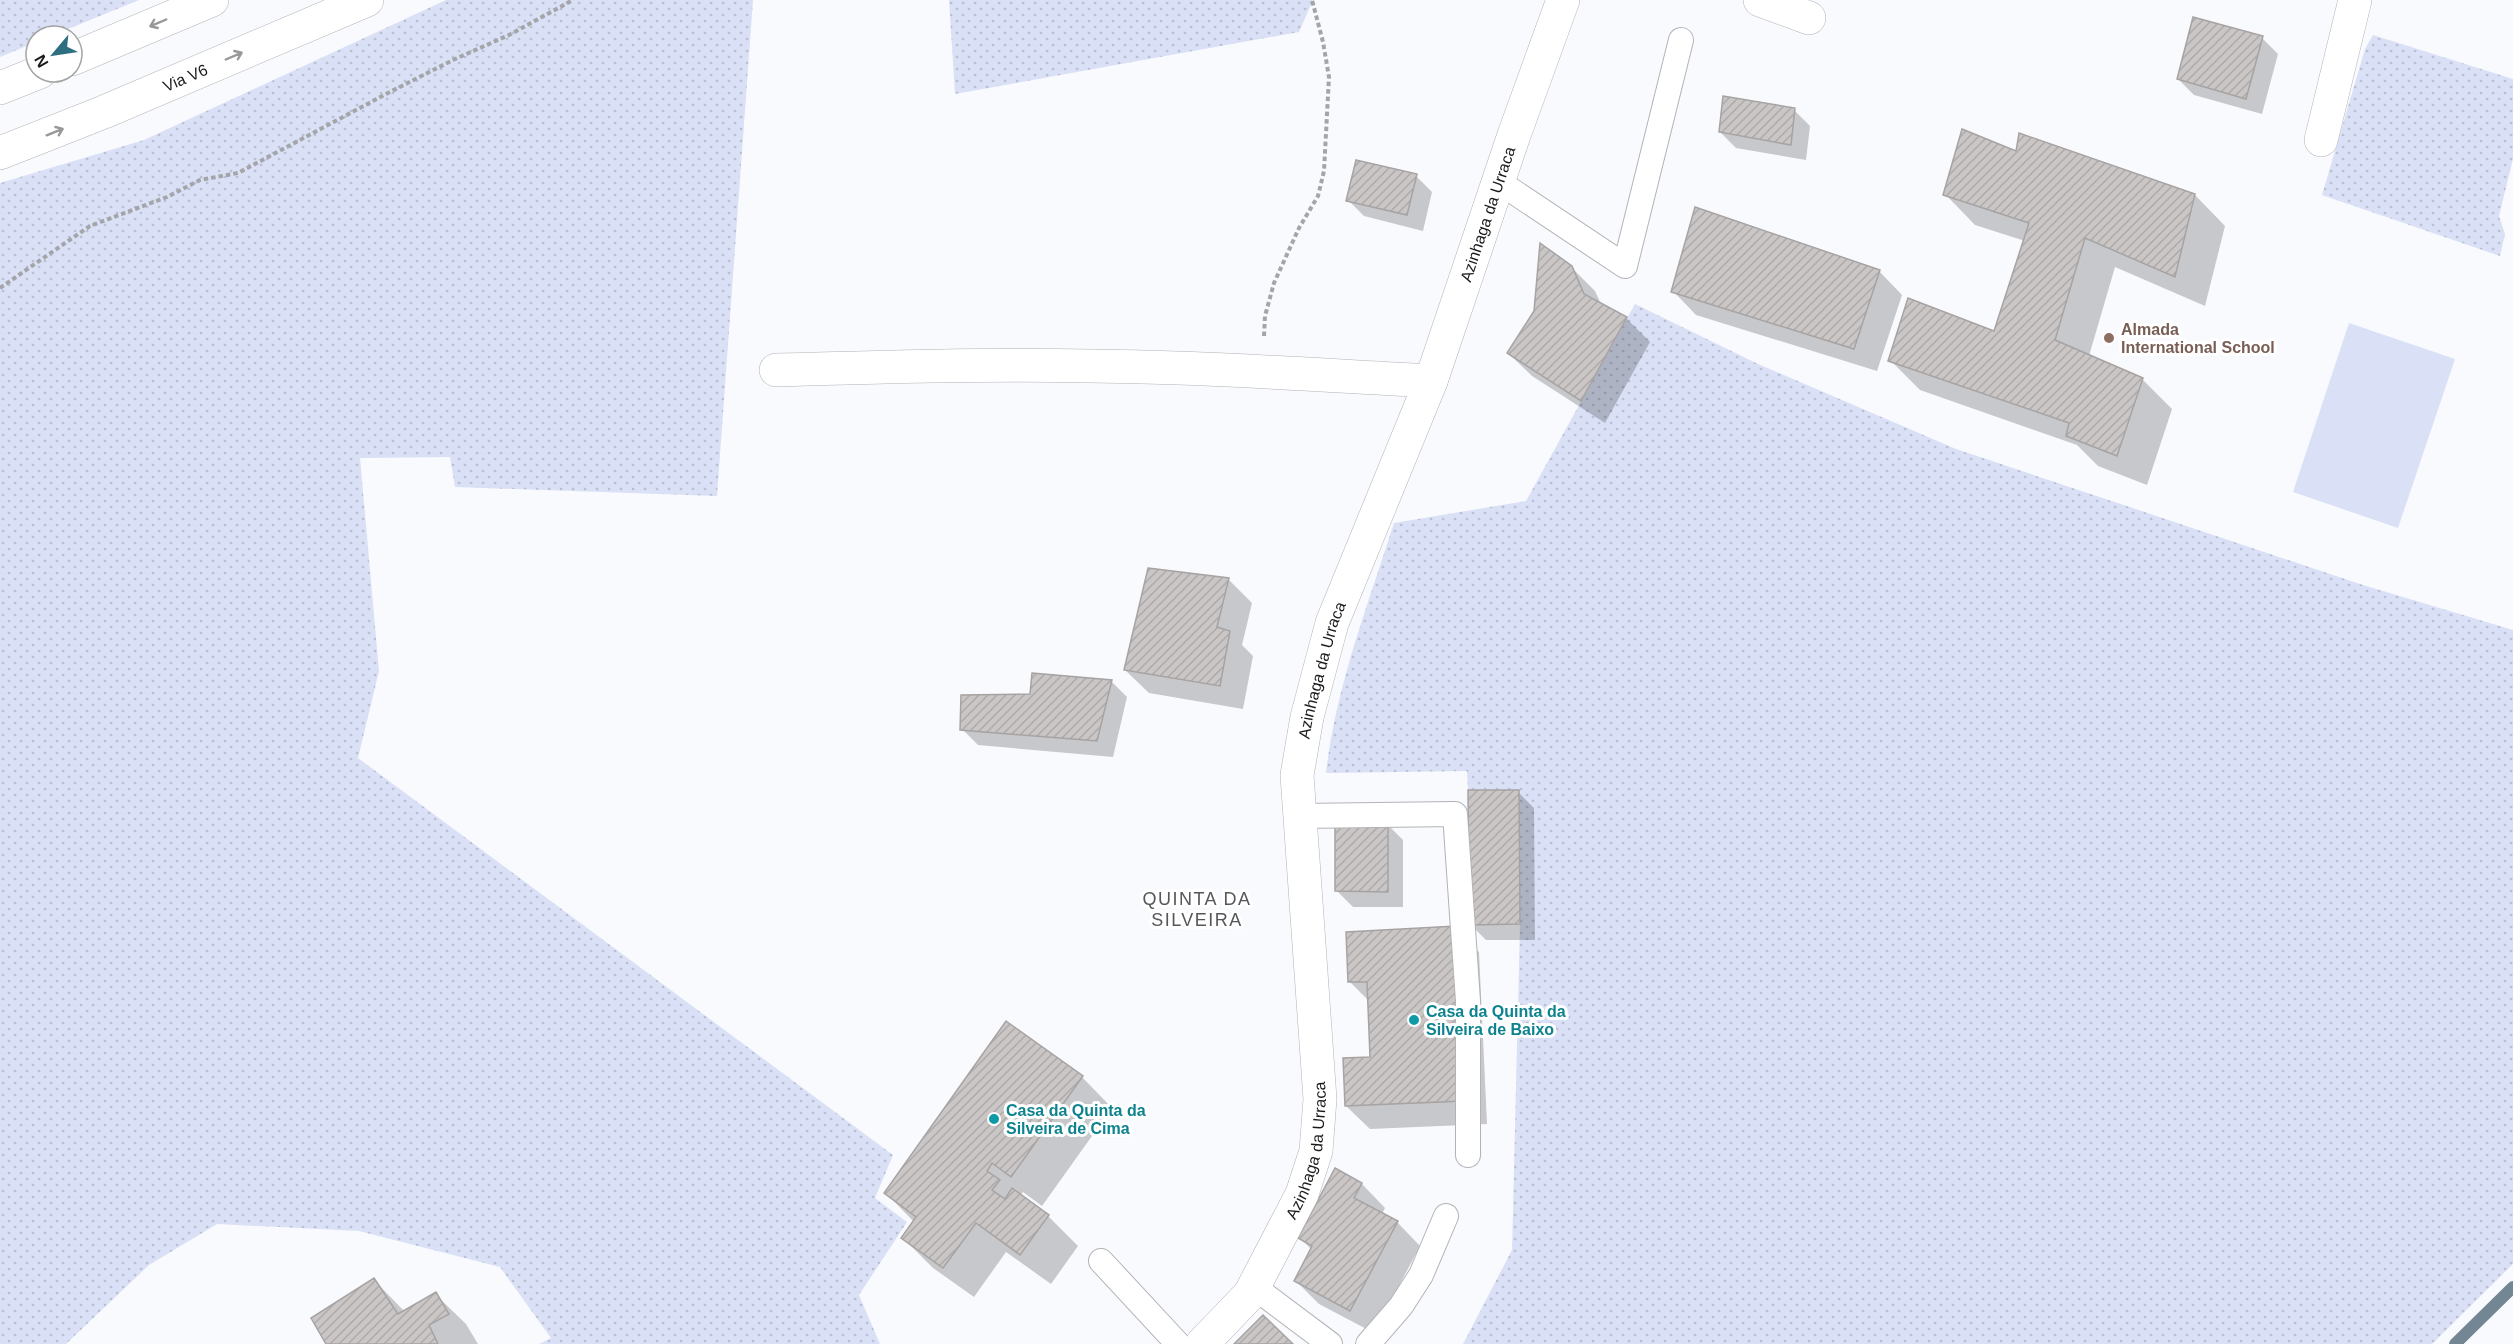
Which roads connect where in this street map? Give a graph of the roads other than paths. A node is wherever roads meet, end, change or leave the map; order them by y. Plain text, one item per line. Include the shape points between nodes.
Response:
1 (212, 0) edge
2 (367, 0) edge
3 (1563, 0) edge
4 (1760, 0) edge
5 (2355, 0) edge
6 (1809, 18) dead end
7 (1681, 40) dead end
8 (84, 54) edge
9 (24, 78) edge
10 (0, 88) edge
11 (2321, 140) dead end
12 (0, 153) edge
13 (1499, 182) junction
14 (776, 370) dead end
15 (1431, 381) junction
16 (1300, 816) junction
17 (1468, 1155) dead end
18 (1446, 1216) dead end
19 (1101, 1261) dead end
20 (1254, 1287) junction
21 (1178, 1344) edge
22 (1202, 1344) edge
23 (1330, 1344) edge
24 (1368, 1344) edge

1 -> 8 street
12 -> 2 street, Via V6
3 - 13 street, Azinhaga da Urraca
4 - 6 street
5 - 11 street
7 - 13 lane via 1625,266
9 - 10 street
13 - 15 street, Azinhaga da Urraca
14 - 15 street via 1091,366
15 - 16 street, Azinhaga da Urraca via 1332,623 1307,717 1297,775
16 - 17 lane via 1455,814 1468,1001
16 - 20 street, Azinhaga da Urraca via 1320,1099 1316,1151 1302,1194
18 - 24 lane via 1421,1275 1401,1306
19 - 21 lane
20 - 22 street, Azinhaga da Urraca
20 - 23 lane

